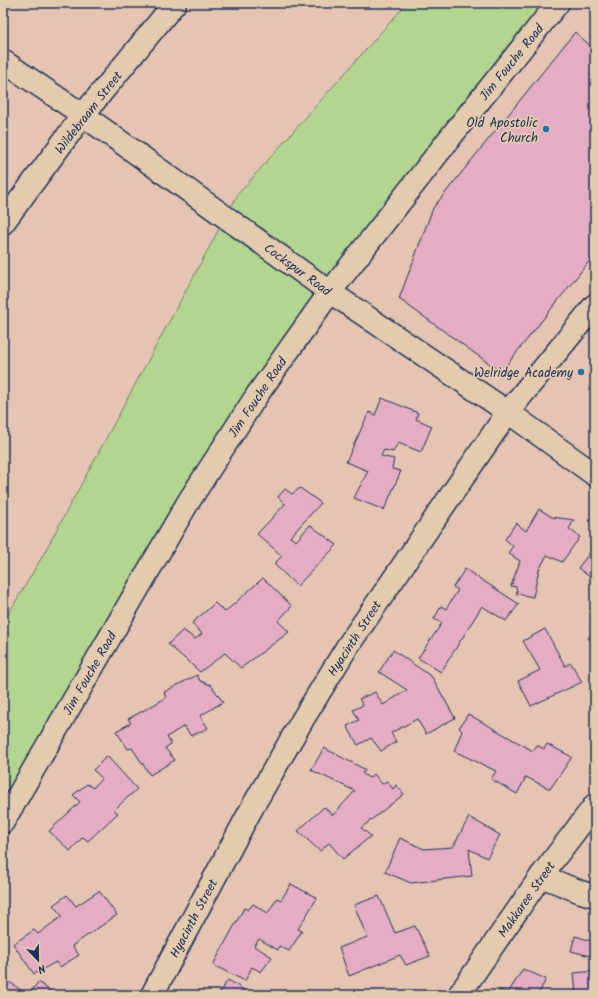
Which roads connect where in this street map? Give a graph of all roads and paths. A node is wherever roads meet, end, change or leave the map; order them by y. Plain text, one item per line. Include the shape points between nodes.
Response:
1 (175, 3) edge
2 (558, 3) edge
3 (3, 61) edge
4 (83, 115) junction
5 (3, 223) edge
6 (330, 292) junction
7 (595, 305) edge
8 (508, 412) junction
9 (595, 474) edge
10 (595, 805) edge
11 (3, 822) edge
12 (541, 876) junction
13 (595, 896) edge
14 (152, 995) edge
15 (460, 995) edge

1 - 4 street, Wildebraam Street
2 - 6 street, Jim Fouche Road
3 - 4 street, Cockspur Road
4 - 5 street, Wildebraam Street
4 - 6 street, Cockspur Road
6 - 8 street, Cockspur Road
6 - 11 street, Jim Fouche Road via 257,395 187,504
7 - 8 street, Hyacinth Street
8 - 9 street, Cockspur Road
8 - 14 street, Hyacinth Street via 347,647 303,719 253,806
10 - 12 street, Makkaree Street
12 - 13 street
12 - 15 street, Makkaree Street

